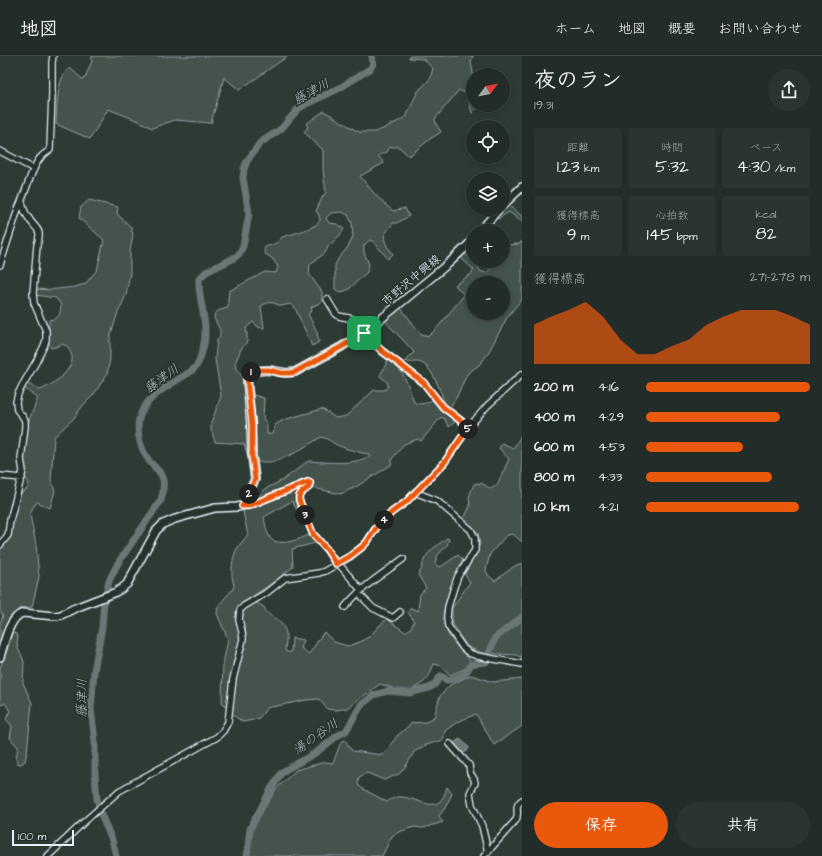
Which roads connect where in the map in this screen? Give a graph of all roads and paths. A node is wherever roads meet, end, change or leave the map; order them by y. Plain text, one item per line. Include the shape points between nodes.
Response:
1 (53, 56) edge
2 (0, 151) edge
3 (34, 170) junction
4 (522, 187) edge
5 (510, 198) edge
6 (22, 202) junction
7 (493, 216) edge
8 (486, 224) edge
9 (466, 247) edge
10 (0, 265) edge
11 (326, 299) dead end
12 (364, 333) junction
13 (522, 374) edge
14 (469, 427) junction
15 (0, 476) edge
16 (22, 478) junction
17 (415, 492) junction
18 (242, 506) junction
19 (0, 545) edge
20 (403, 559) dead end
21 (337, 564) junction
22 (359, 591) junction
23 (345, 607) dead end
24 (400, 612) dead end
25 (0, 657) edge
26 (522, 664) edge
27 (450, 744) dead end
28 (522, 800) edge
29 (486, 854) edge
30 (48, 856) edge

1 - 3 street via 50,150 41,156
2 - 3 street
3 - 6 street
4 - 5 main road
6 - 10 street
6 - 16 street via 28,219 37,227 40,239 33,293 34,303 47,335 16,402 17,410 25,421
7 - 8 main road
9 - 12 main road, 市野沢中興線
11 - 12 street via 336,314 353,319
12 - 14 street via 382,351 423,382 443,407
12 - 18 main road, 市野沢中興線 via 295,372 255,370 249,373 247,379 255,479
13 - 14 street via 487,406
14 - 17 street via 444,463
15 - 16 street
16 - 19 street via 8,535
17 - 21 street via 376,528 362,547
17 - 26 street via 437,502 471,530 476,538 474,550 454,587 448,607 448,626 469,653 483,658
18 - 21 street via 310,483 300,494 299,500 313,534
18 - 25 main road via 215,508 163,524 156,530 127,584 114,593 61,615 23,612 18,614
20 - 22 street
21 - 22 street
21 - 30 street via 319,573 285,578 240,610 239,620 243,639 228,722 223,731 217,737 119,791
22 - 23 street
22 - 24 street via 373,608 393,618
27 - 29 street via 469,765 474,779 475,783 470,793 472,805 482,826
28 - 29 street via 518,802 516,820

